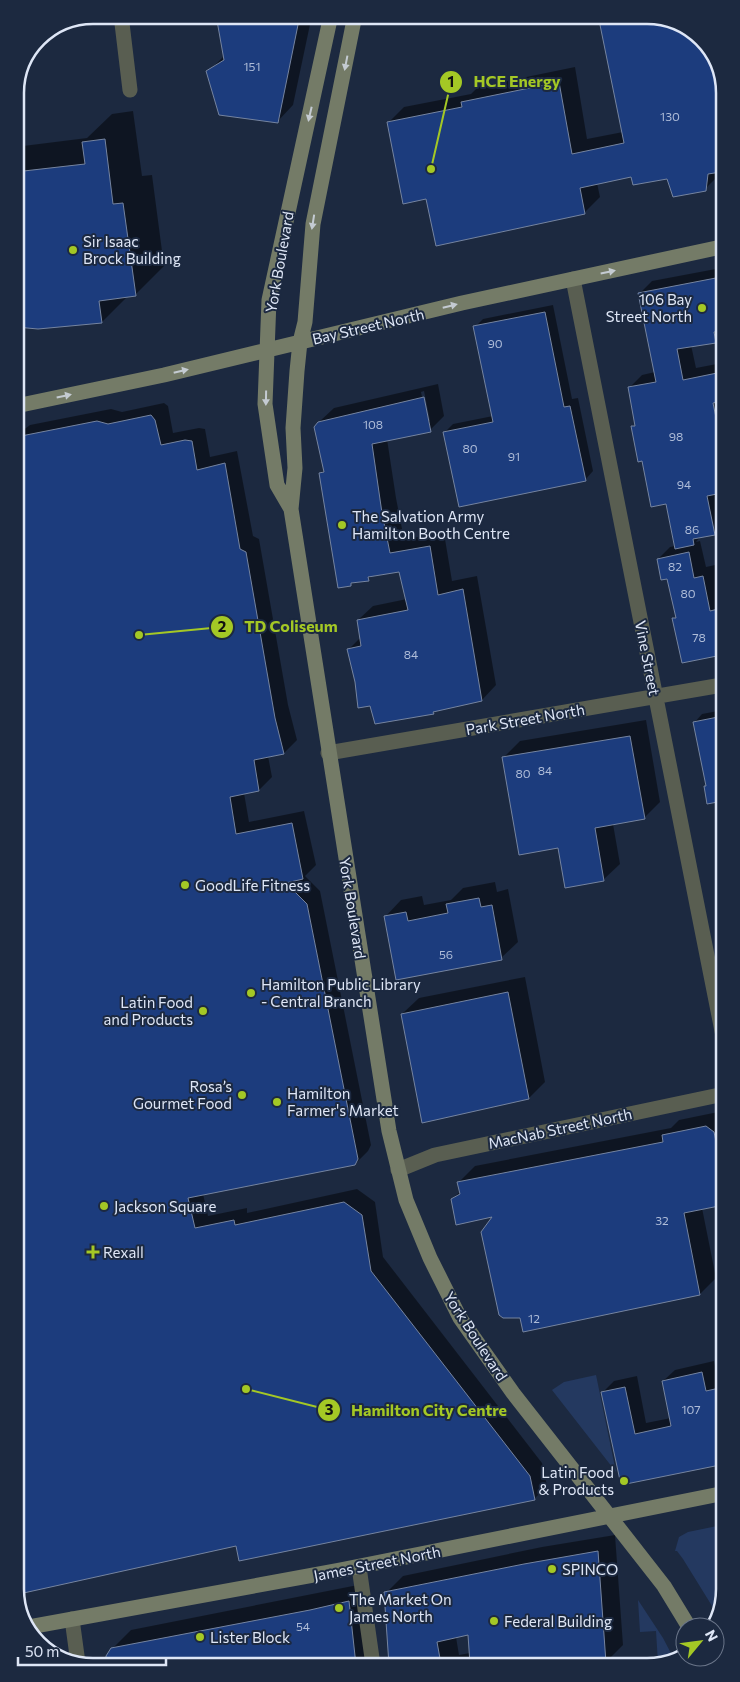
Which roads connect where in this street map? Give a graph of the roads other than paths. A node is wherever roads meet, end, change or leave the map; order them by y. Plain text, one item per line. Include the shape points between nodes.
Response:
1 (122, 24) edge
2 (329, 24) edge
3 (353, 24) edge
4 (130, 90) dead end
5 (716, 248) edge
6 (573, 280) junction
7 (300, 342) junction
8 (268, 349) junction
9 (24, 404) edge
10 (291, 509) junction
11 (716, 686) edge
12 (656, 697) junction
13 (328, 753) junction
14 (716, 996) edge
15 (716, 1096) edge
16 (398, 1170) junction
17 (716, 1495) edge
18 (609, 1516) junction
19 (360, 1567) junction
20 (683, 1617) edge
21 (72, 1619) junction
22 (34, 1626) edge
23 (77, 1657) edge
24 (372, 1658) edge

1 - 4 street
2 -> 8 main road, York Boulevard via 269,300
3 -> 7 main road, York Boulevard via 313,224 306,312
6 -> 5 main road, Bay Street North
7 -> 6 main road, Bay Street North
6 - 12 street, Vine Street
7 - 8 main road, Bay Street North
7 - 10 main road, York Boulevard
9 -> 8 main road, Bay Street North
8 -> 10 main road, York Boulevard via 265,404 277,486
10 - 13 main road, York Boulevard
11 - 12 street, Park Street North
12 - 13 street, Park Street North
12 - 14 street, Vine Street
13 - 16 main road, York Boulevard
15 - 16 street, MacNab Street North via 435,1155
16 - 18 main road, York Boulevard via 406,1200 430,1258 460,1318
17 - 18 main road, James Street North
18 - 19 main road, James Street North
18 - 20 main road, York Boulevard via 664,1586
19 - 21 main road, James Street North
19 - 24 street
21 - 22 main road, James Street North
21 - 23 street

